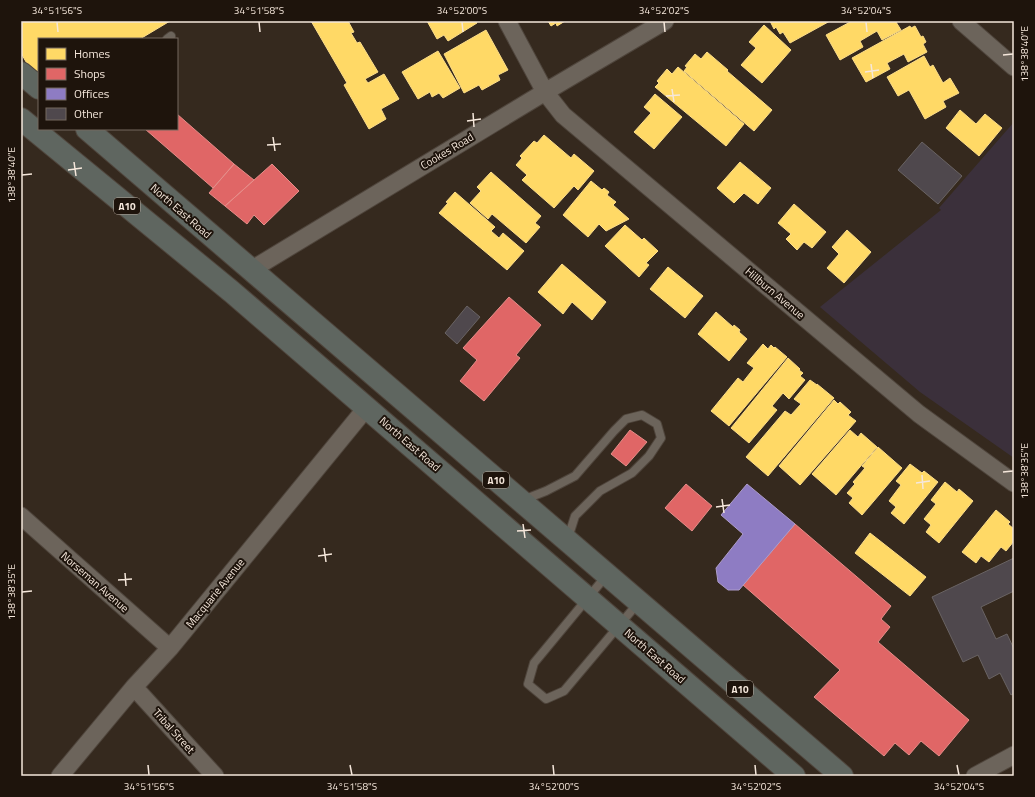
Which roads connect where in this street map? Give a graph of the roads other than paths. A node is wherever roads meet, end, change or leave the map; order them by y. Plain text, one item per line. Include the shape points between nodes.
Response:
1 (508, 21) edge
2 (665, 21) edge
3 (961, 21) edge
4 (1014, 67) edge
5 (21, 73) edge
6 (38, 87) edge
7 (545, 92) junction
8 (21, 119) edge
9 (88, 130) edge
10 (251, 270) junction
11 (232, 292) junction
12 (385, 385) junction
13 (367, 407) junction
14 (1014, 483) edge
15 (520, 501) junction
16 (21, 516) edge
17 (567, 541) junction
18 (607, 575) junction
19 (588, 598) junction
20 (638, 602) junction
21 (619, 625) junction
22 (170, 648) junction
23 (134, 687) junction
24 (1014, 755) edge
25 (60, 776) edge
26 (215, 776) edge
27 (794, 776) edge
28 (842, 776) edge
29 (975, 776) edge

1 - 7 street, Hillburn Avenue
2 - 7 street, Cookes Road
3 - 4 street
5 - 6 highway
7 - 10 street, Cookes Road
7 - 14 street, Hillburn Avenue via 563,115 919,414
8 - 11 highway, North East Road / A10
9 - 10 highway, North East Road / A10
10 - 11 highway
10 - 12 highway, North East Road / A10
11 - 13 highway, North East Road / A10
12 - 13 highway
12 - 15 highway, North East Road / A10
13 - 19 highway, North East Road / A10
13 - 22 street, Macquarie Avenue
15 - 17 highway, North East Road / A10
15 - 17 lane via 575,476 626,419 642,415 657,424 661,438 649,456 632,473 600,491 575,516
16 - 22 street, Norseman Avenue
17 - 18 highway, North East Road / A10
18 - 19 lane
18 - 20 highway, North East Road / A10
19 - 21 highway, North East Road / A10
19 - 21 lane via 534,663 528,684 546,700 564,691
20 - 21 lane
20 - 28 highway, North East Road / A10
21 - 27 highway, North East Road / A10
22 - 23 street, Macquarie Avenue
23 - 25 street, Macquarie Avenue
23 - 26 street, Tribal Street
24 - 29 street

